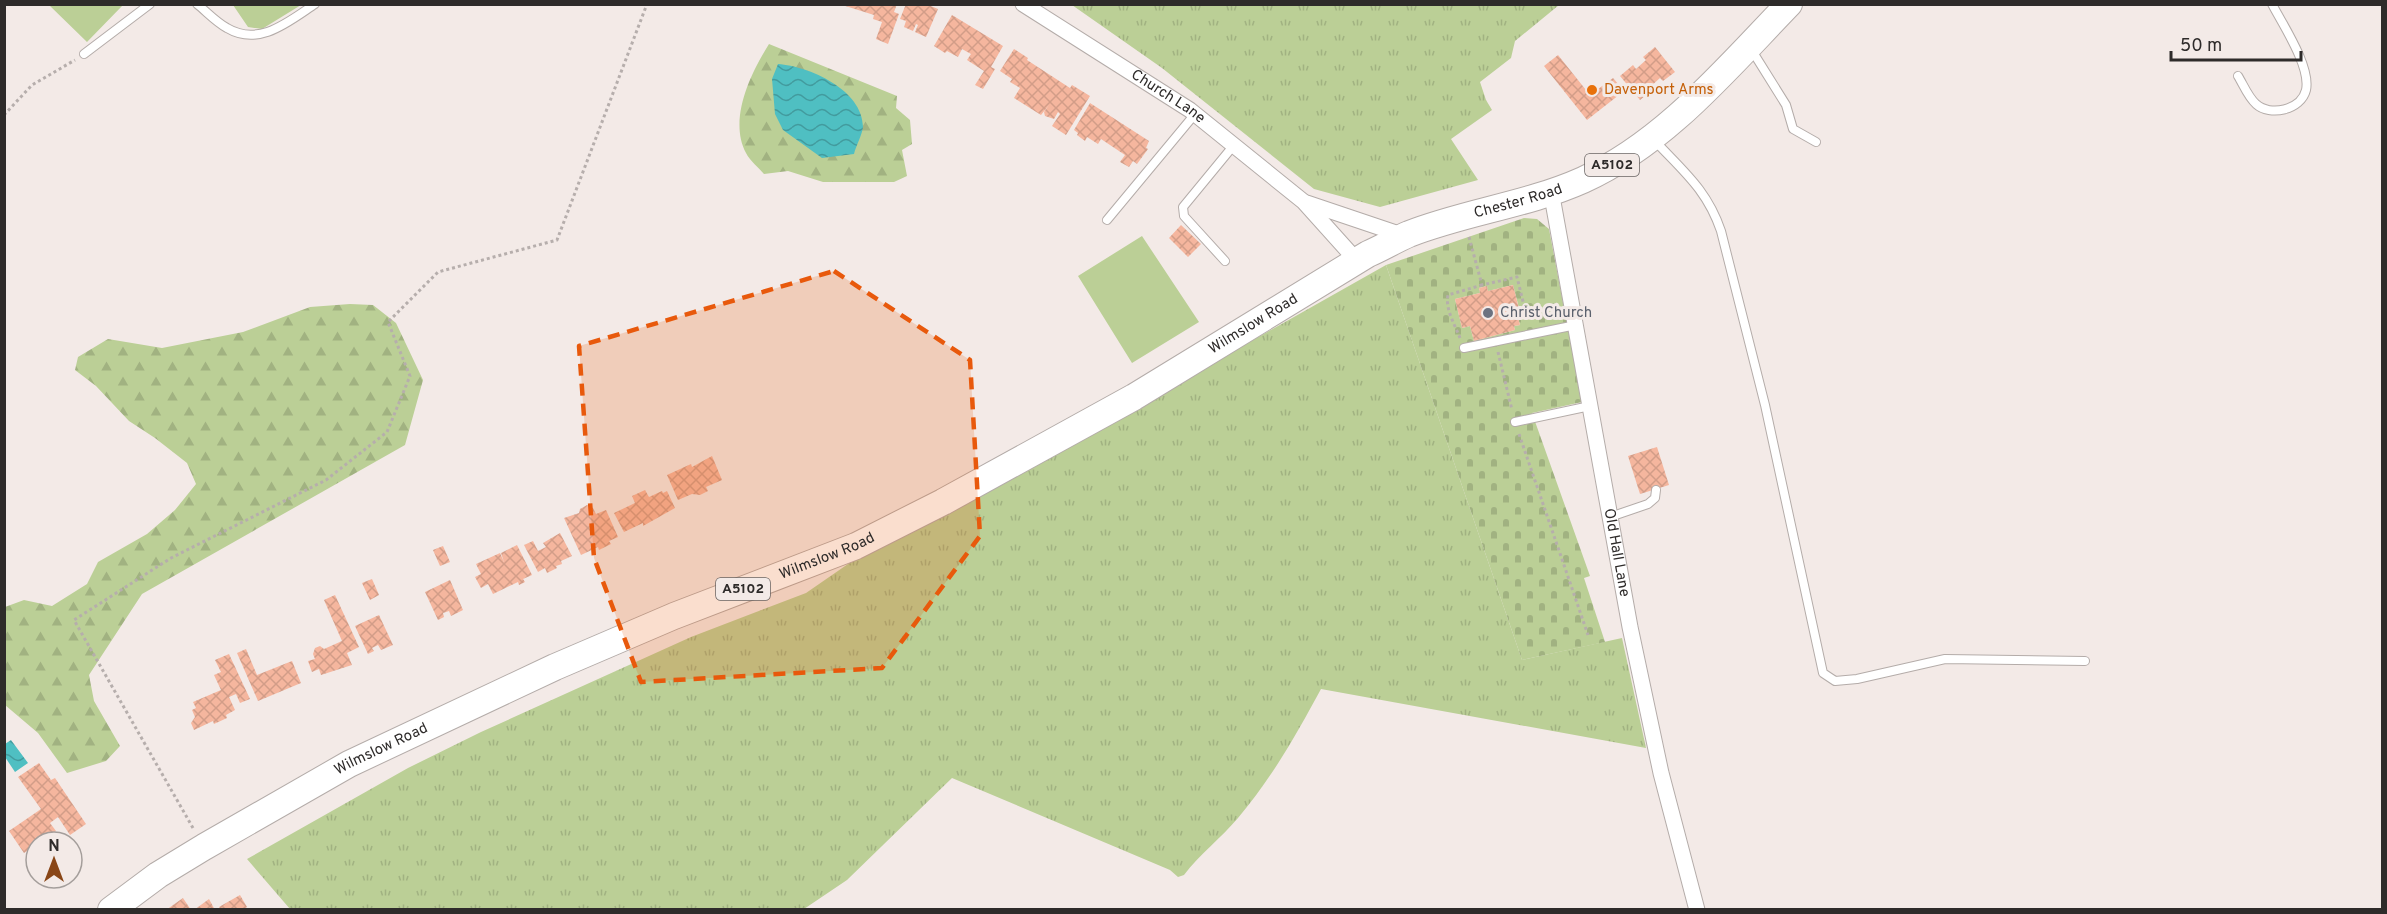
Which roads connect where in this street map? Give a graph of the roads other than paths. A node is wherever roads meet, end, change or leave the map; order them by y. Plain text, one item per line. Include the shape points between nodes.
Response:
1 (150, 4) edge
2 (197, 4) edge
3 (315, 4) edge
4 (1023, 4) edge
5 (1789, 4) edge
6 (2272, 4) edge
7 (1749, 45) junction
8 (84, 54) road end
9 (2238, 76) dead end
10 (1195, 114) junction
11 (1652, 138) junction
12 (1816, 142) dead end
13 (1234, 145) junction
14 (1547, 192) junction
15 (1304, 202) junction
16 (1107, 220) dead end
17 (1405, 236) junction
18 (1363, 258) junction
19 (1225, 261) dead end
20 (1576, 325) junction
21 (1464, 348) road end
22 (1590, 406) junction
23 (1515, 422) road end
24 (1656, 489) dead end
25 (1610, 517) junction
26 (2085, 661) dead end
27 (111, 909) edge
28 (1697, 909) edge

1 - 8 lane
2 - 3 lane via 227,28 246,36 272,32
4 - 10 street, Church Lane
5 - 7 main road, Chester Road / A5102
6 - 9 lane via 2302,64 2306,90 2300,102 2289,109 2266,109 2256,104
7 - 11 main road, Chester Road / A5102
7 - 12 lane via 1786,105 1793,129
10 - 13 street, Church Lane
10 - 16 lane
11 - 14 main road, Chester Road / A5102 via 1614,164
11 - 26 lane via 1699,188 1721,231 1765,405 1822,673 1835,681 1945,659
13 - 15 street, Church Lane
13 - 19 lane via 1183,207 1184,216
14 - 17 main road, Chester Road / A5102
14 - 20 street, Old Hall Lane via 1553,202
15 - 17 street, Church Lane
15 - 18 street, Church Lane
17 - 18 main road, Chester Road / A5102
18 - 27 main road, Wilmslow Road / A5102 via 1134,397 943,502 856,546 674,616 513,686 349,764 158,875
20 - 21 lane
20 - 22 street, Old Hall Lane
22 - 23 lane
22 - 25 street, Old Hall Lane
24 - 25 lane via 1655,498 1648,504
25 - 28 street, Old Hall Lane via 1657,755

